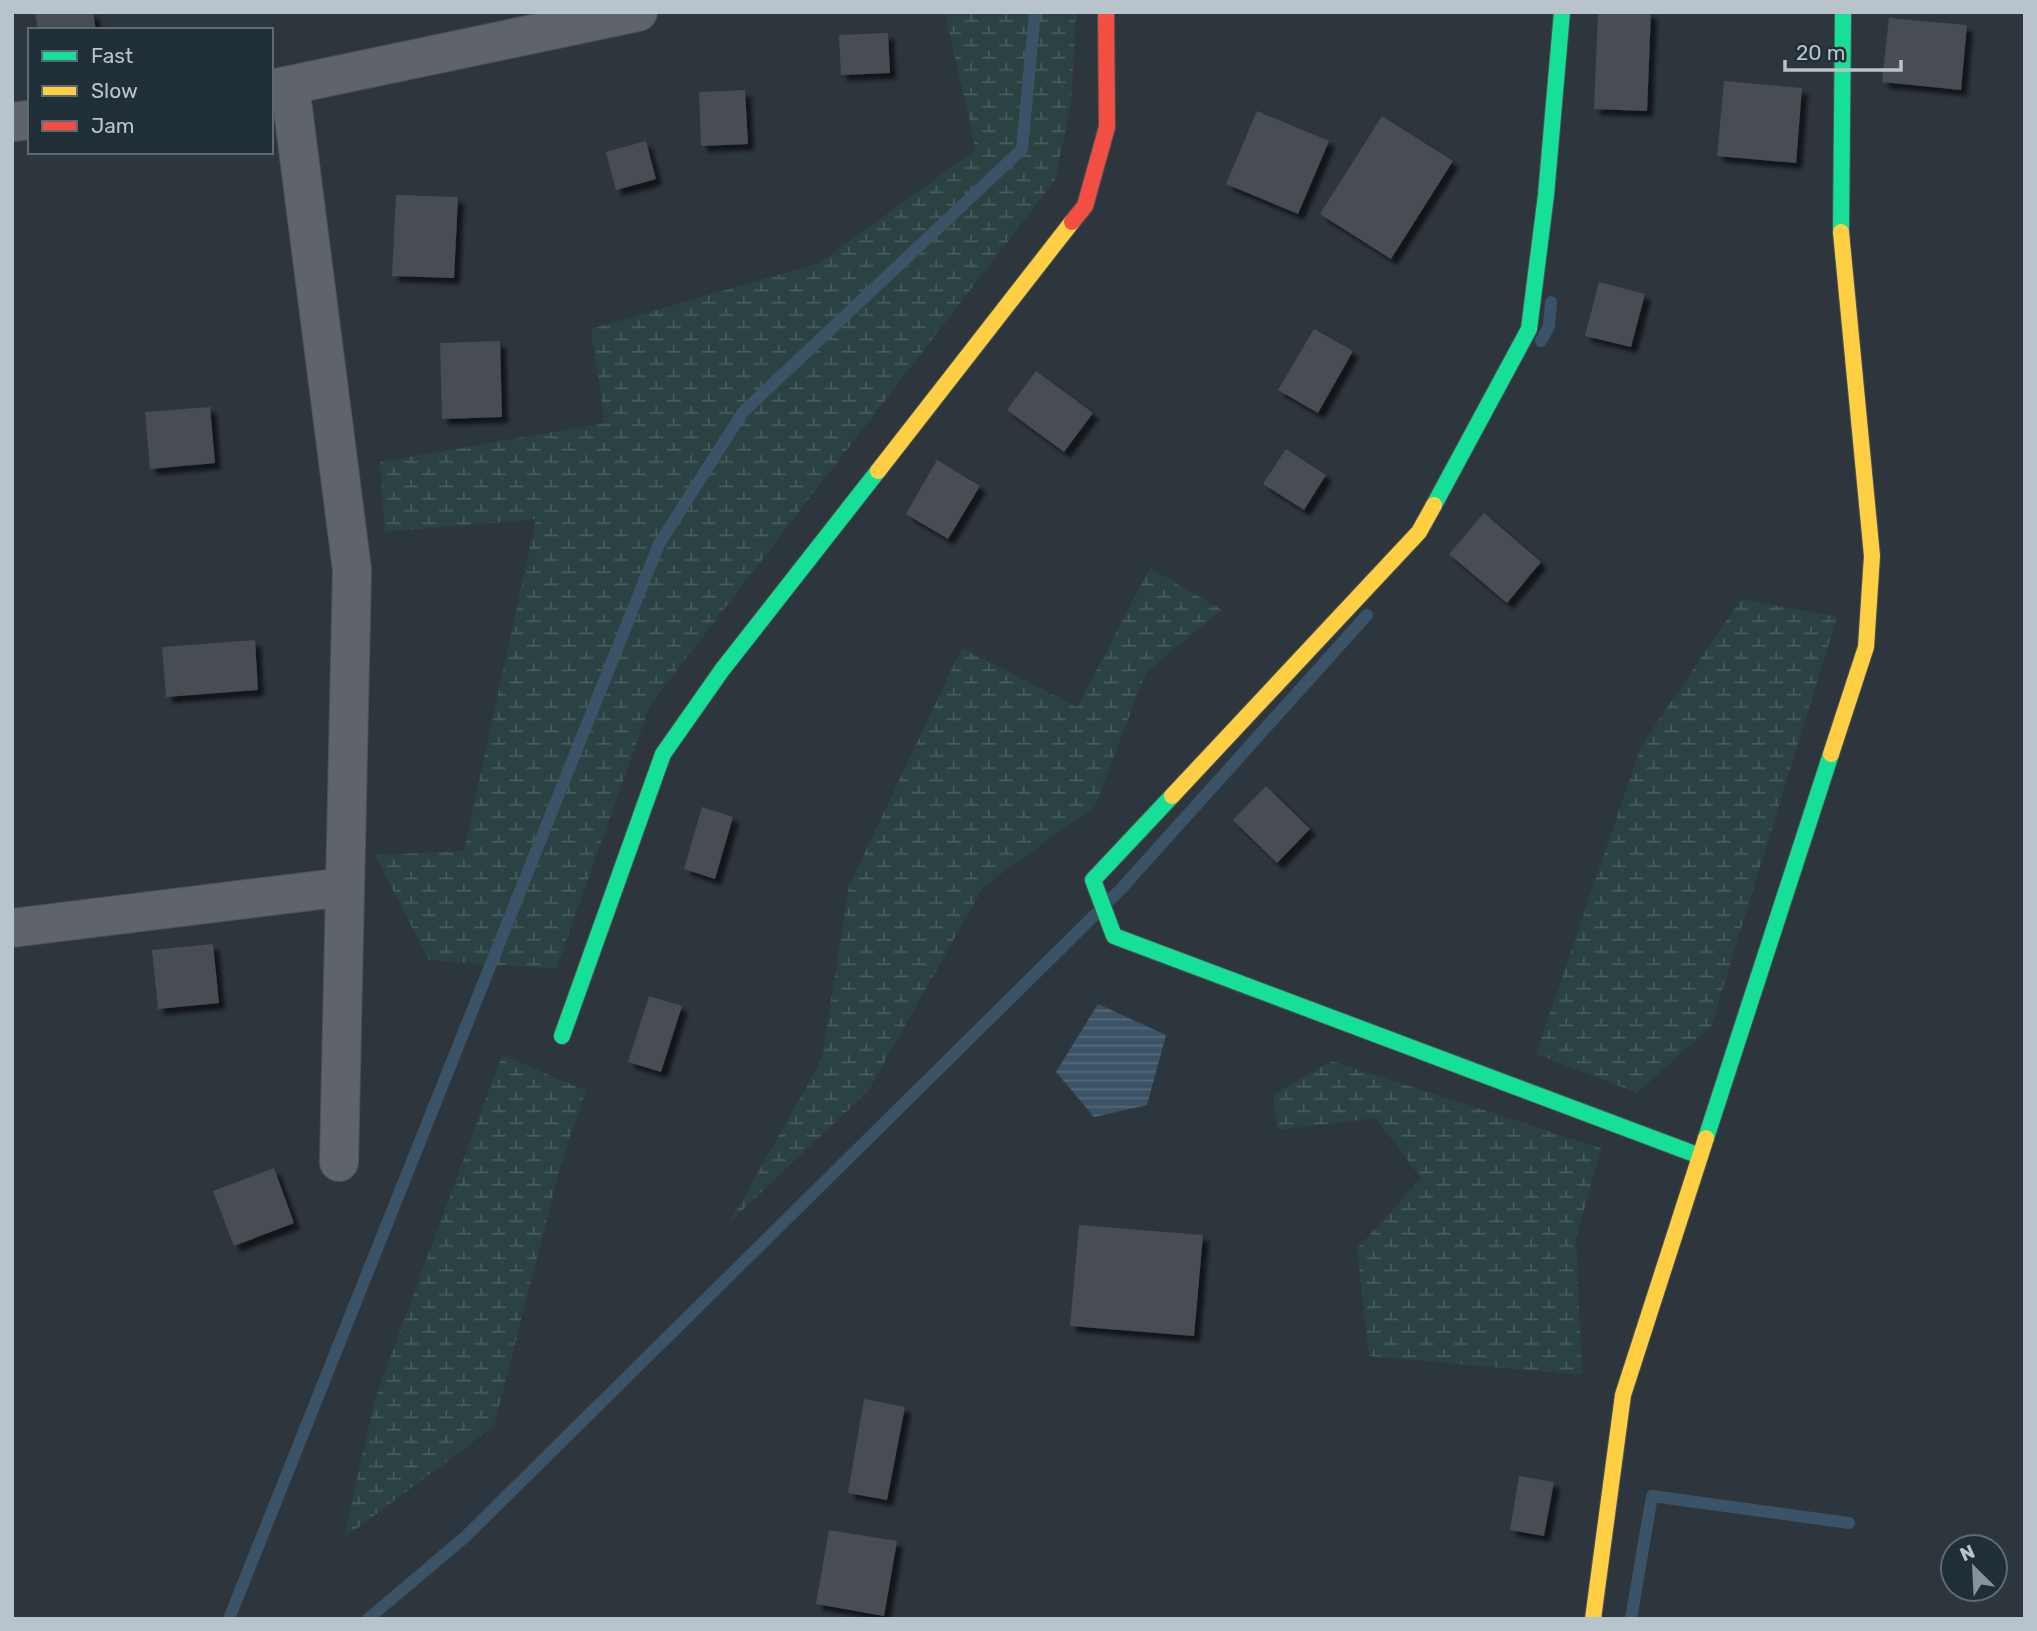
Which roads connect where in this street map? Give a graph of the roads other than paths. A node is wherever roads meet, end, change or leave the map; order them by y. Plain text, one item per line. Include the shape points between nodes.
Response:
1 (638, 12) edge
2 (1106, 12) edge
3 (1562, 12) edge
4 (1843, 12) edge
5 (281, 88) edge
6 (345, 887) junction
7 (12, 928) edge
8 (562, 1036) dead end
9 (1700, 1156) junction
10 (339, 1162) dead end
11 (1593, 1619) edge

1 - 5 street
2 - 8 street via 1107,127 1085,206 722,670 663,754
3 - 9 street via 1546,195 1528,329 1419,532 1093,880 1114,936
4 - 9 street via 1840,244 1872,556 1866,646
5 - 6 street via 352,570
6 - 7 street
6 - 10 street
9 - 11 street via 1623,1395

